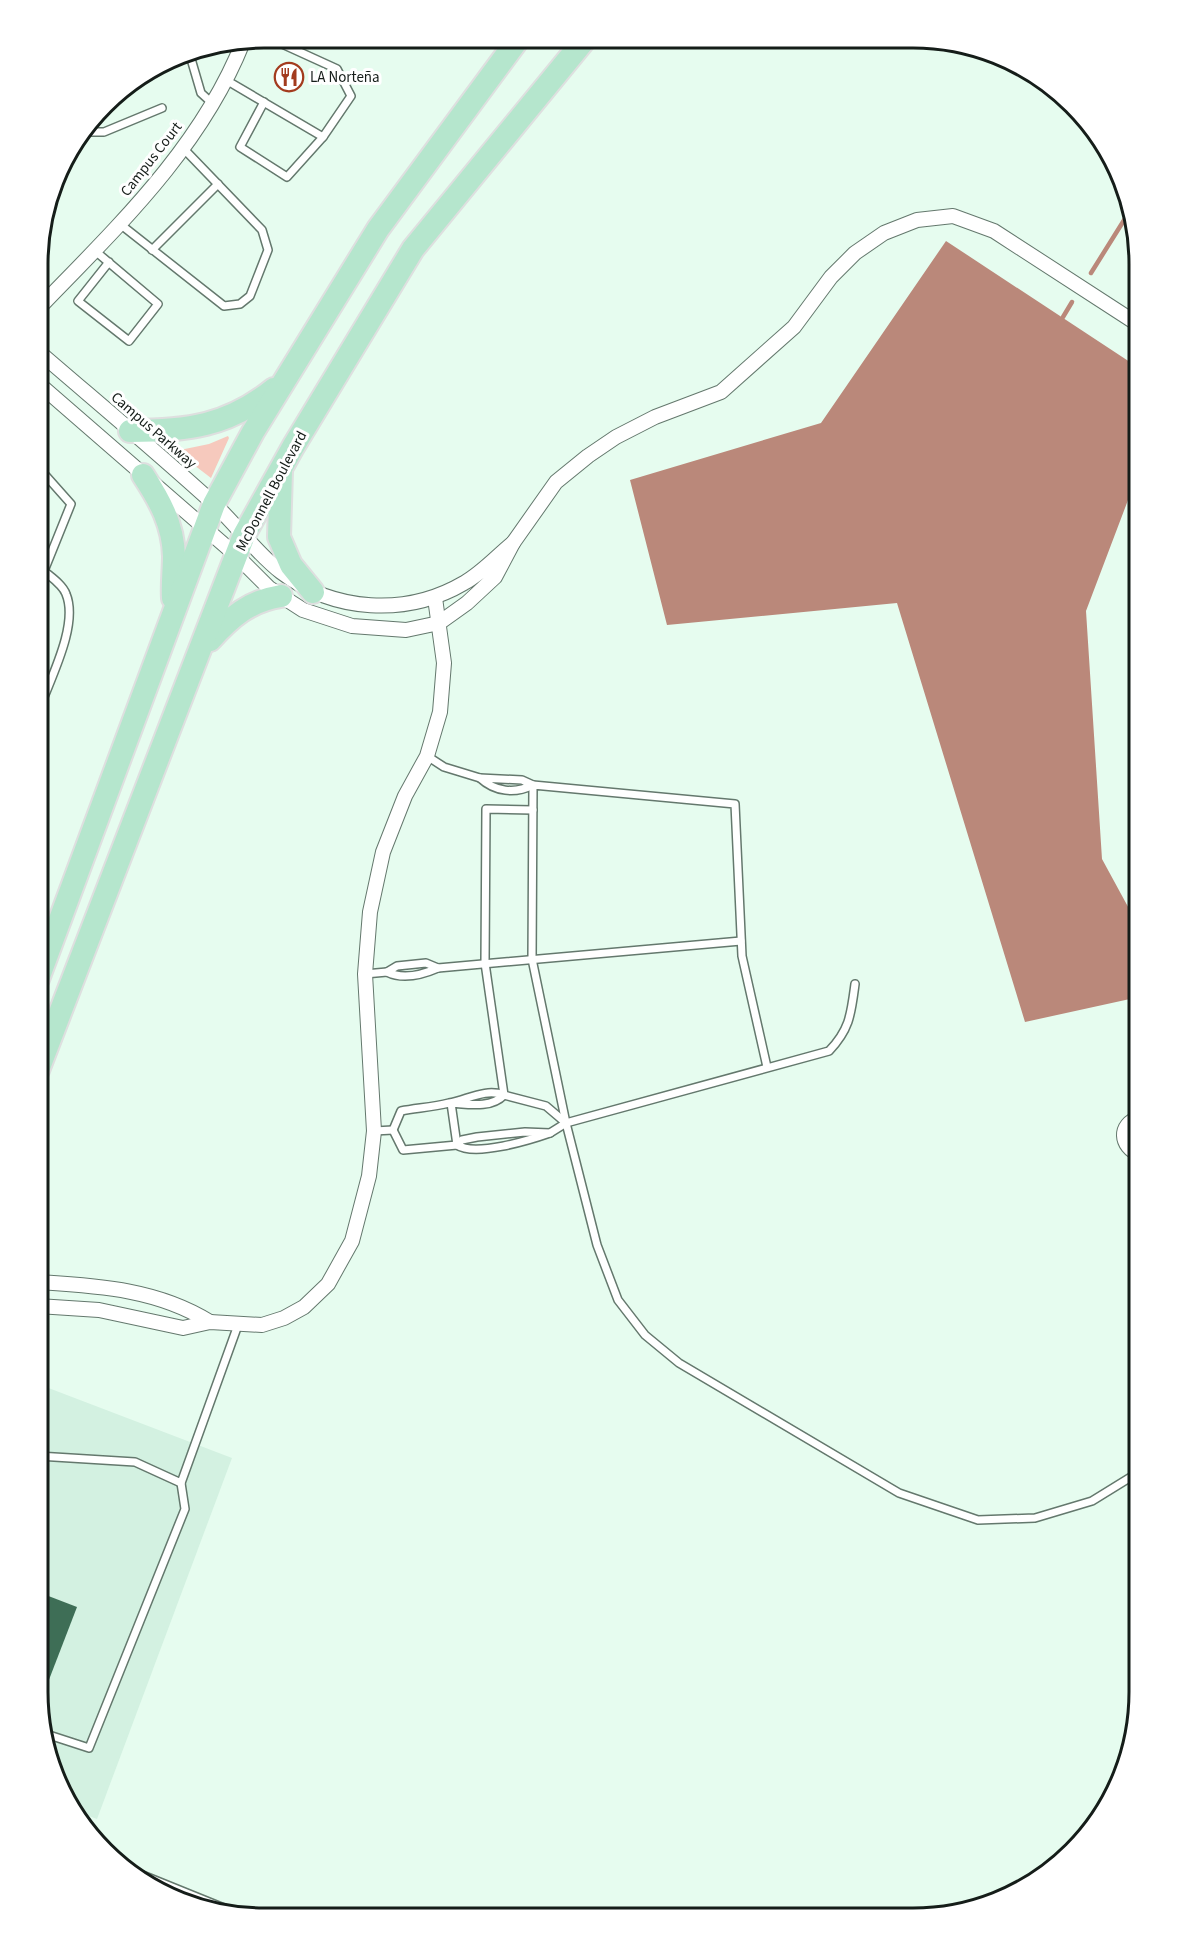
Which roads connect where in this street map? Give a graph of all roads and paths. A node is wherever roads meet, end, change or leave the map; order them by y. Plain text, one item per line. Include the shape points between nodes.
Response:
1 (290, 48) edge
2 (512, 48) edge
3 (578, 48) edge
4 (240, 49) edge
5 (191, 60) edge
6 (226, 80) junction
7 (264, 102) junction
8 (212, 103) junction
9 (162, 108) dead end
10 (94, 132) edge
11 (323, 137) junction
12 (183, 148) junction
13 (218, 184) junction
14 (120, 224) junction
15 (94, 250) junction
16 (153, 250) junction
17 (108, 262) junction
18 (48, 299) edge
19 (1129, 318) edge
20 (48, 360) edge
21 (284, 381) junction
22 (48, 392) edge
23 (130, 431) junction
24 (281, 467) junction
25 (143, 475) junction
26 (48, 478) edge
27 (214, 504) junction
28 (205, 529) junction
29 (244, 535) junction
30 (513, 543) junction
31 (237, 556) junction
32 (48, 561) edge
33 (48, 575) edge
34 (313, 592) junction
35 (281, 596) junction
36 (435, 598) junction
37 (175, 611) junction
38 (439, 624) junction
39 (201, 650) junction
40 (48, 685) edge
41 (428, 756) junction
42 (533, 785) junction
43 (532, 810) junction
44 (741, 941) junction
45 (48, 952) edge
46 (531, 959) junction
47 (485, 963) junction
48 (365, 974) junction
49 (855, 984) dead end
50 (48, 1044) edge
51 (767, 1067) junction
52 (504, 1095) junction
53 (451, 1103) junction
54 (1129, 1122) edge
55 (566, 1123) junction
56 (393, 1130) junction
57 (374, 1131) junction
58 (550, 1133) junction
59 (457, 1145) junction
60 (1129, 1149) edge
61 (48, 1283) edge
62 (48, 1307) edge
63 (210, 1322) junction
64 (238, 1325) junction
65 (48, 1457) edge
66 (1129, 1478) edge
67 (181, 1483) junction
68 (52, 1736) edge
69 (168, 1885) edge
70 (202, 1899) edge

1 - 11 lane via 337,69 351,96
2 - 21 main road via 378,229
3 - 24 main road, McDonnell Boulevard via 413,249
4 - 6 street, Campus Court
5 - 8 lane via 201,93
6 - 7 lane
6 - 8 street, Campus Court
7 - 11 lane
7 - 11 lane via 240,147 287,177
8 - 12 street, Campus Court
9 - 10 lane via 104,132
12 - 13 lane
12 - 14 street, Campus Court via 154,188
13 - 16 lane
13 - 16 lane via 262,230 268,250 250,296 240,304 224,306
14 - 15 street, Campus Court
14 - 16 lane
15 - 17 lane
15 - 18 street, Campus Court
17 - 17 lane via 158,304 129,341 78,301
19 - 30 street via 994,231 953,216 917,220 884,233 855,253 831,276 794,327 721,392 655,417 588,456 556,482
20 - 23 street, Campus Parkway
21 - 23 main road via 255,404 223,420 179,430
21 - 27 main road
22 - 25 street
23 - 27 street, Campus Parkway
24 - 29 main road, McDonnell Boulevard
24 - 34 main road via 279,537 291,565
25 - 28 street
25 - 37 main road via 162,503 170,524
26 - 32 lane via 71,504
27 - 28 main road
27 - 29 street, Campus Parkway
28 - 31 street
28 - 37 main road
29 - 31 main road, McDonnell Boulevard
29 - 34 street, Campus Parkway via 280,571
30 - 36 street, Campus Parkway via 465,582
30 - 38 street via 495,577
31 - 35 street
31 - 39 main road, McDonnell Boulevard
33 - 40 lane via 66,591 71,611
34 - 36 street, Campus Parkway via 357,606 408,604
35 - 38 street via 303,610 352,626 406,630
35 - 39 main road via 249,605 229,619
36 - 38 street
37 - 45 main road
38 - 41 street via 444,663 440,712
39 - 50 main road, McDonnell Boulevard
41 - 42 lane via 444,767 480,778 501,790 521,791
41 - 48 street via 405,796 383,852 370,912
42 - 43 lane
42 - 44 lane via 735,804
43 - 46 lane
43 - 47 lane via 486,809
44 - 46 lane
44 - 51 lane
46 - 47 lane
46 - 55 lane
47 - 48 lane via 438,968 419,964 397,966 387,972
47 - 52 lane
48 - 57 street
49 - 51 lane via 851,1016 843,1036 828,1051
51 - 55 lane
52 - 53 lane via 474,1095
52 - 55 lane via 546,1106
53 - 56 lane via 401,1111
53 - 59 lane
54 - 60 street via 1124,1141
55 - 58 lane
55 - 66 lane via 597,1245 618,1300 645,1335 679,1363 899,1493 978,1520 1035,1518 1092,1501
56 - 57 lane
56 - 59 lane via 403,1150
57 - 64 street via 369,1176 352,1241 328,1284 304,1307 284,1318 262,1325
58 - 59 lane via 477,1137
58 - 59 lane via 526,1142 479,1149 464,1150
61 - 63 street via 147,1294 189,1309
62 - 63 street via 99,1310 183,1328
63 - 64 street
64 - 67 lane
65 - 67 lane via 135,1462
67 - 68 lane via 185,1509 89,1748
69 - 70 lane

